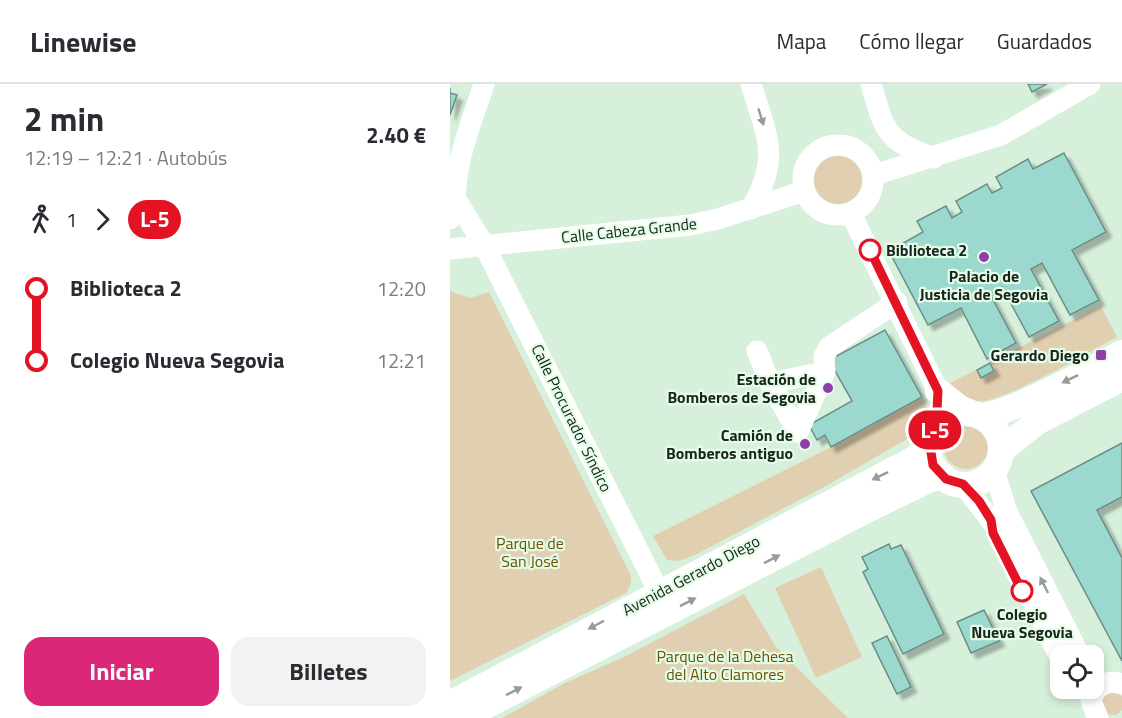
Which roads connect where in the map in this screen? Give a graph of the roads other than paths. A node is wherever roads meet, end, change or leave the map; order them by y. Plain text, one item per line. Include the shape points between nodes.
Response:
1 (484, 84) edge
2 (751, 84) edge
3 (871, 84) edge
4 (1090, 84) edge
5 (881, 119) junction
6 (858, 150) junction
7 (771, 151) junction
8 (934, 158) junction
9 (805, 166) junction
10 (874, 175) junction
11 (804, 191) junction
12 (452, 206) edge
13 (751, 209) junction
14 (851, 214) junction
15 (484, 245) junction
16 (450, 249) edge
17 (897, 302) junction
18 (757, 351) dead end
19 (1122, 353) edge
20 (825, 372) junction
21 (1122, 378) edge
22 (926, 380) junction
23 (770, 383) junction
24 (976, 415) junction
25 (933, 437) junction
26 (998, 461) junction
27 (953, 480) junction
28 (659, 592) junction
29 (1053, 645) edge
30 (1074, 645) edge
31 (450, 704) edge
32 (462, 718) edge

1 - 12 street via 460,158
2 -> 7 street
3 - 5 street
4 - 8 street via 1001,135
5 - 6 street via 873,136
5 - 8 street via 899,143
6 - 9 street via 828,146
6 - 10 street
7 - 9 street via 784,162
7 - 13 street via 769,172
8 - 10 street
9 - 11 street
10 - 14 street via 871,194
11 - 13 street, Calle Cabeza Grande
11 - 14 street via 823,212
12 - 15 street, Calle Procurador Síndico
13 - 15 street, Calle Cabeza Grande via 690,225
14 - 17 street
15 - 16 street, Calle Cabeza Grande
15 - 28 street, Calle Procurador Síndico
17 - 20 street via 834,342 825,352
17 - 22 street
18 - 23 street
19 -> 24 main road via 1030,398
20 - 23 street
20 - 23 street via 798,432
21 - 26 main road via 1037,422
22 - 24 main road
22 - 25 main road
24 - 25 main road via 951,416
24 - 26 main road via 996,430
25 - 27 main road via 933,465
25 -> 28 main road, Avenida Gerardo Diego via 914,459
26 - 27 main road via 980,481
30 -> 26 street via 1007,512
27 - 29 street via 991,520
32 -> 27 main road, Avenida Gerardo Diego via 880,503 928,480
28 -> 31 main road, Avenida Gerardo Diego

